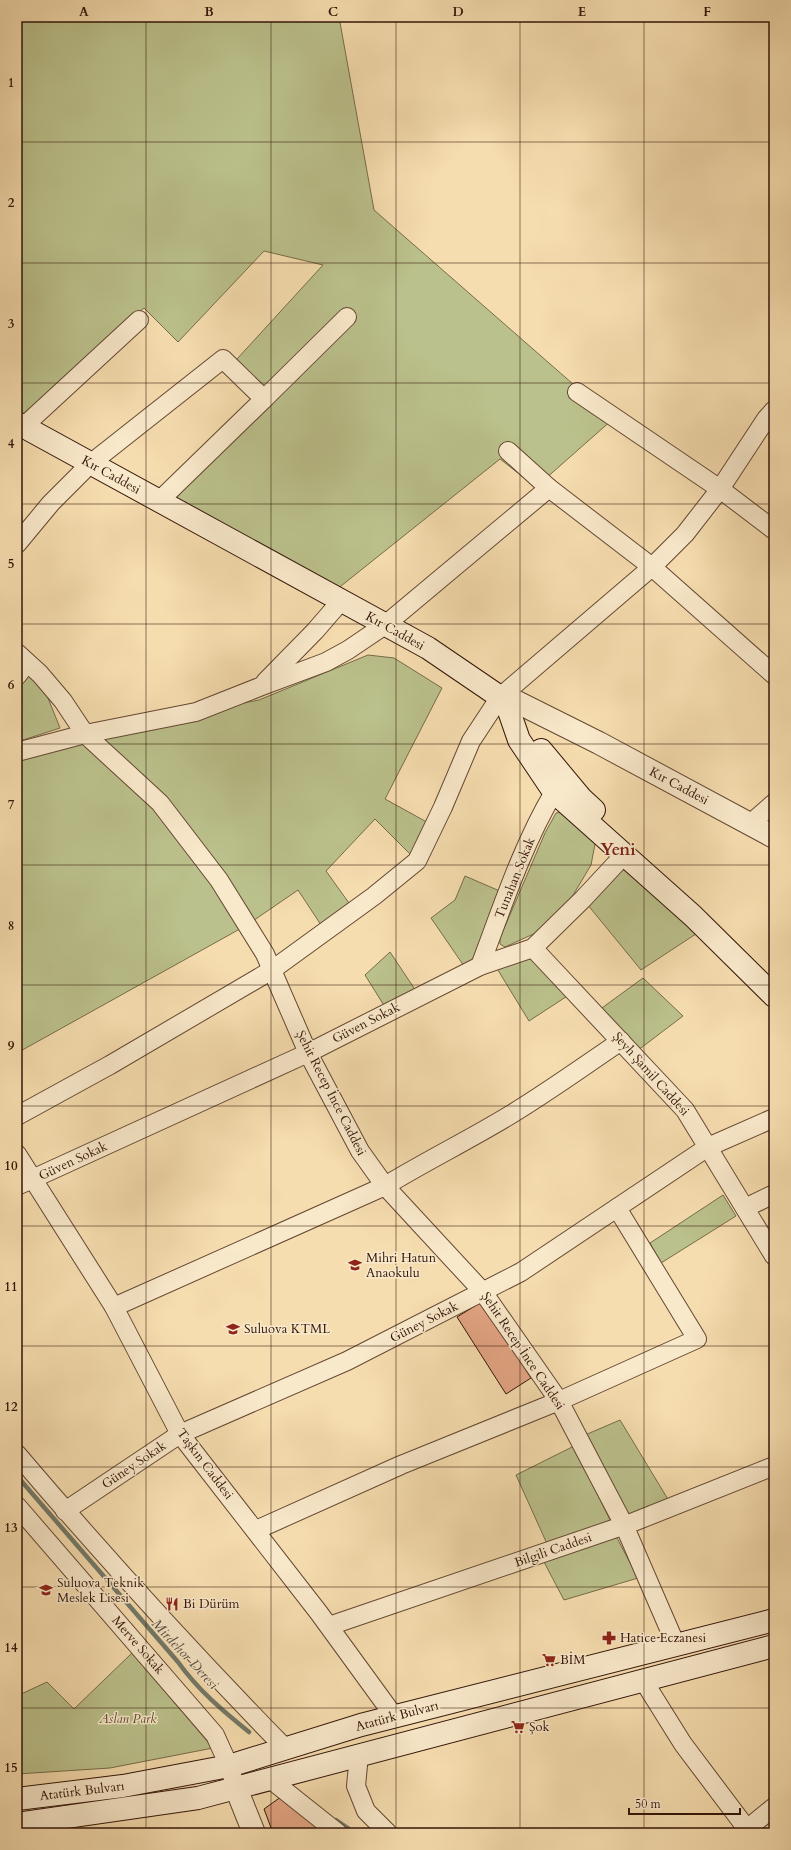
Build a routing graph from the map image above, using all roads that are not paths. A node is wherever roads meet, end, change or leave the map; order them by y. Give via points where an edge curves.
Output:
1 (347, 317) dead end
2 (139, 320) dead end
3 (577, 392) dead end
4 (264, 399) junction
5 (774, 410) edge
6 (20, 425) edge
7 (508, 451) dead end
8 (90, 464) junction
9 (549, 488) junction
10 (720, 489) junction
11 (158, 502) junction
12 (774, 530) edge
13 (17, 544) edge
14 (652, 567) junction
15 (341, 601) junction
16 (385, 625) junction
17 (20, 664) edge
18 (774, 675) edge
19 (262, 686) junction
20 (504, 704) junction
21 (85, 734) junction
22 (17, 752) edge
23 (554, 792) junction
24 (774, 803) edge
25 (750, 824) junction
26 (774, 836) edge
27 (624, 856) junction
28 (533, 948) junction
29 (480, 966) junction
30 (272, 970) junction
31 (774, 977) edge
32 (774, 996) edge
33 (621, 1041) junction
34 (308, 1052) junction
35 (17, 1116) edge
36 (774, 1118) edge
37 (708, 1147) junction
38 (17, 1154) edge
39 (25, 1183) edge
40 (385, 1186) junction
41 (774, 1194) edge
42 (617, 1208) junction
43 (745, 1208) junction
44 (774, 1256) edge
45 (483, 1292) junction
46 (114, 1307) junction
47 (559, 1401) junction
48 (180, 1434) junction
49 (17, 1454) edge
50 (774, 1466) edge
51 (17, 1506) edge
52 (65, 1511) junction
53 (624, 1525) junction
54 (256, 1530) junction
55 (774, 1620) edge
56 (329, 1626) junction
57 (676, 1645) junction
58 (774, 1646) edge
59 (643, 1680) junction
60 (394, 1716) junction
61 (285, 1748) junction
62 (359, 1756) junction
63 (226, 1758) junction
64 (270, 1779) junction
65 (236, 1788) junction
66 (17, 1799) edge
67 (774, 1807) edge
68 (17, 1824) edge
69 (745, 1831) edge
70 (254, 1833) edge
71 (338, 1833) edge
72 (388, 1833) edge

1 - 4 street
2 - 6 street
3 - 10 street
4 - 8 street via 224,359
4 - 11 street
5 - 10 street
6 - 8 main road, Kır Caddesi
7 - 9 street
8 - 11 main road, Kır Caddesi
8 - 13 street via 51,503
9 - 14 street
9 - 16 street
10 - 12 street
10 - 14 street via 685,534
11 - 15 main road, Kır Caddesi
14 - 18 street
14 - 20 street
15 - 16 main road, Kır Caddesi
15 - 19 street
16 - 19 street via 326,662
16 - 20 main road, Kır Caddesi via 428,648
17 - 21 street, Şehit Recep İnce Caddesi via 40,674 63,701
19 - 21 street via 196,712
20 - 23 main road via 519,740
20 - 25 main road, Kır Caddesi via 517,702
20 - 30 street via 471,741 417,861 374,896
20 - 31 main road via 581,798 716,918
21 - 22 street
21 - 30 street, Şehit Recep İnce Caddesi via 160,803 219,880 265,954
23 - 27 main road
23 - 29 street, Tunahan Sokak via 540,815
24 - 25 street
25 - 26 main road, Kır Caddesi
27 - 28 street, Güven Sokak
27 - 32 main road via 693,916
28 - 29 street, Güven Sokak
28 - 33 street, Şeyh Şamil Caddesi
29 - 34 street, Güven Sokak
30 - 34 street, Şehit Recep İnce Caddesi
30 - 35 street
33 - 37 street, Şeyh Şamil Caddesi via 685,1110
33 - 40 street via 511,1115
34 - 39 street, Güven Sokak
34 - 40 street, Şehit Recep İnce Caddesi via 360,1152
36 - 37 street, Güney Sokak
37 - 42 street, Güney Sokak
37 - 43 street, Şeyh Şamil Caddesi
38 - 39 street, Taşkın Caddesi
39 - 46 street, Taşkın Caddesi
40 - 45 street, Şehit Recep İnce Caddesi
40 - 46 street
41 - 43 street
42 - 45 street, Güney Sokak via 521,1272
42 - 47 street via 697,1338
43 - 44 street, Şeyh Şamil Caddesi
45 - 47 street, Şehit Recep İnce Caddesi
45 - 48 street, Güney Sokak via 347,1361
46 - 48 street, Taşkın Caddesi
47 - 53 street, Şehit Recep İnce Caddesi
47 - 54 street via 401,1465
48 - 52 street, Güney Sokak
48 - 54 street, Taşkın Caddesi
49 - 52 street
50 - 53 street, Bilgili Caddesi
51 - 63 street, Merve Sokak via 215,1735
52 - 61 street via 208,1670
53 - 56 street, Bilgili Caddesi
53 - 57 street, Şehit Recep İnce Caddesi
54 - 56 street, Taşkın Caddesi
55 - 57 main road, Atatürk Bulvarı
56 - 60 street, Taşkın Caddesi
57 - 60 main road, Atatürk Bulvarı
58 - 59 main road, Atatürk Bulvarı
59 - 62 main road, Atatürk Bulvarı
59 - 69 street via 683,1744
60 - 61 main road, Atatürk Bulvarı
61 - 63 main road, Atatürk Bulvarı
62 - 64 main road, Atatürk Bulvarı
62 - 72 street via 356,1786 366,1811
63 - 65 street, Merve Sokak
63 - 66 main road, Atatürk Bulvarı via 123,1786
64 - 65 main road, Atatürk Bulvarı
64 - 71 street
65 - 68 main road, Atatürk Bulvarı via 198,1798
65 - 70 main road
67 - 69 street

